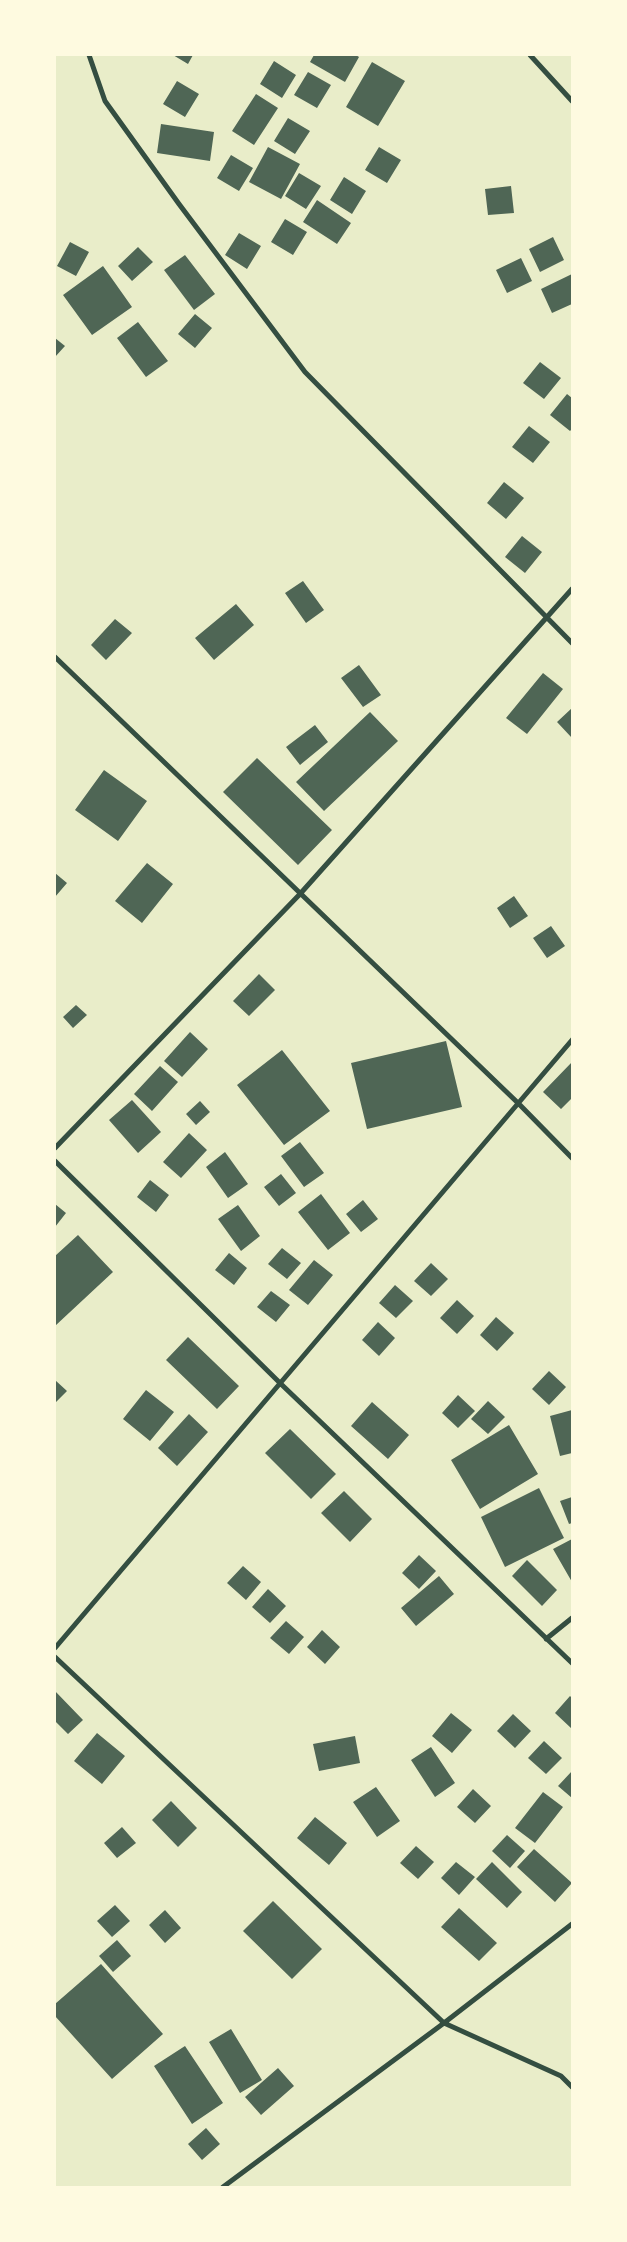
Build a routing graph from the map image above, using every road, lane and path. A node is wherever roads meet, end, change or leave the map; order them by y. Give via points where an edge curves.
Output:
1 (89, 55) edge
2 (530, 55) edge
3 (572, 102) edge
4 (572, 589) edge
5 (546, 616) junction
6 (572, 643) edge
7 (55, 658) edge
8 (300, 894) junction
9 (572, 1040) edge
10 (519, 1104) junction
11 (55, 1148) edge
12 (572, 1158) edge
13 (55, 1161) edge
14 (281, 1384) junction
15 (572, 1618) edge
16 (546, 1639) junction
17 (55, 1648) edge
18 (55, 1657) edge
19 (572, 1663) edge
20 (572, 1924) edge
21 (444, 2023) junction
22 (572, 2086) edge
23 (223, 2187) edge

1 - 5 street via 105,101 304,372
2 - 3 street
4 - 5 street
5 - 6 street
5 - 8 street
7 - 8 street
8 - 10 street
8 - 11 street
9 - 10 street
10 - 12 street
10 - 14 street
13 - 14 street
14 - 16 street
14 - 17 street
15 - 16 street
16 - 19 street
18 - 21 street
20 - 21 street
21 - 22 street via 561,2076
21 - 23 street

